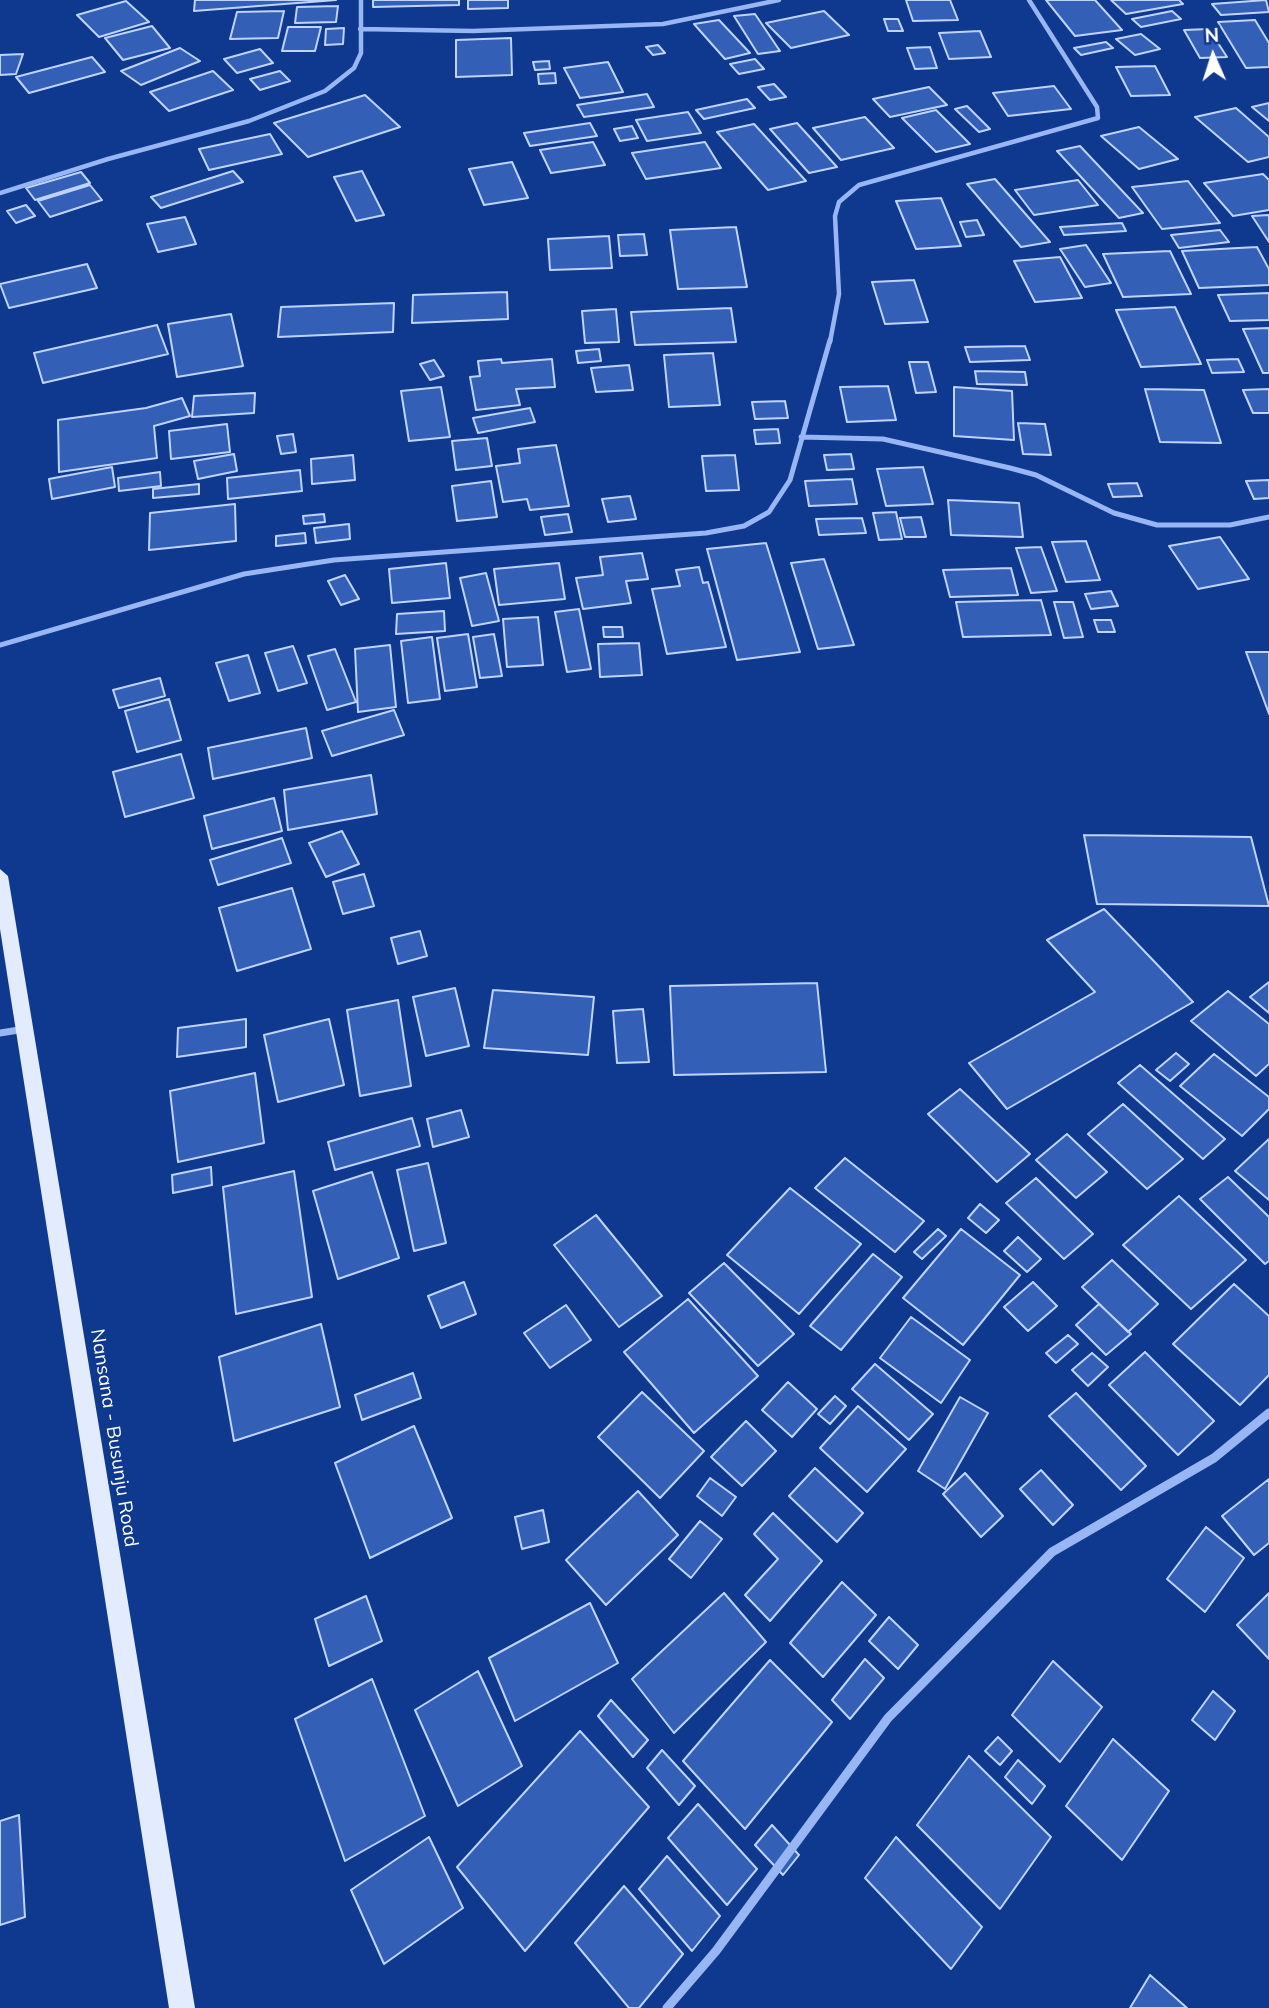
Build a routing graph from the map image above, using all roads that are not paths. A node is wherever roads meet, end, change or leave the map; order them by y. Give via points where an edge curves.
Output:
1 (361, 0) edge
2 (779, 0) edge
3 (1029, 0) edge
4 (360, 29) junction
5 (0, 192) edge
6 (801, 437) junction
7 (1269, 517) edge
8 (0, 645) edge
9 (0, 876) edge
10 (26, 1029) junction
11 (0, 1033) edge
12 (1269, 1413) edge
13 (182, 2008) edge
14 (667, 2008) edge

1 - 4 street
2 - 4 street via 663,24 486,31
3 - 6 street via 1097,107 1098,118 859,185 839,202 835,216 839,294 829,346
4 - 5 street via 362,53 354,68 325,91 293,106
6 - 7 street via 883,439 1010,468 1036,475 1114,513 1157,526 1230,525
6 - 8 street via 790,480 769,512 744,526 706,533 334,560 244,574
9 - 10 main road, Nansana - Busunju Road
10 - 11 street
10 - 13 main road, Nansana - Busunju Road
12 - 14 street via 1214,1458 1052,1552 888,1718 716,1951

